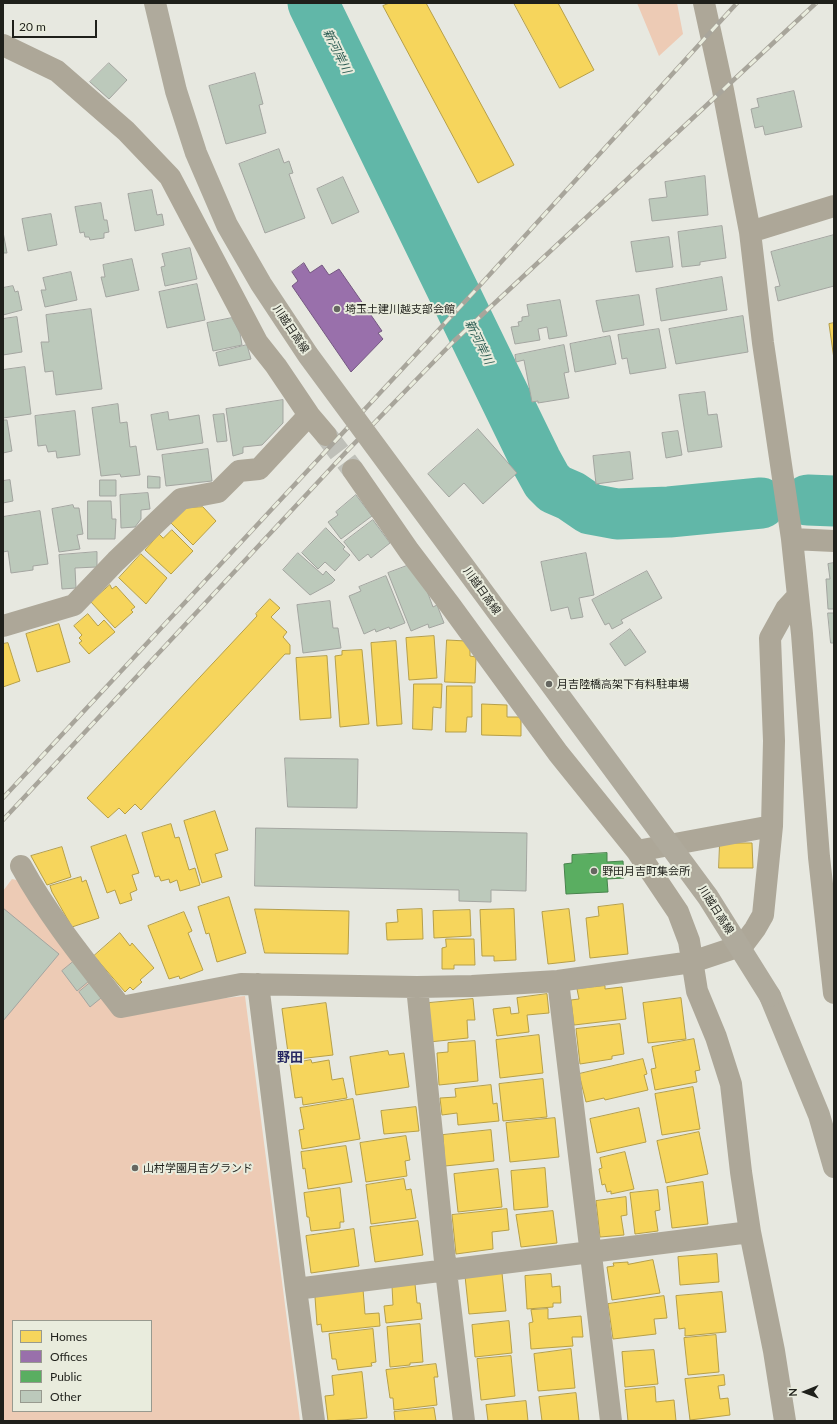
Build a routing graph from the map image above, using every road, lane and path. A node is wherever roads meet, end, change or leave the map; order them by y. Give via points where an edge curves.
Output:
1 (155, 3) edge
2 (704, 3) edge
3 (3, 45) edge
4 (834, 206) edge
5 (750, 232) junction
6 (309, 415) junction
7 (326, 435) tunnel mouth
8 (353, 470) tunnel mouth
9 (792, 539) junction
10 (834, 541) edge
11 (797, 597) junction
12 (3, 626) edge
13 (772, 826) junction
14 (637, 851) junction
15 (21, 866) dead end
16 (692, 962) junction
17 (558, 981) junction
18 (258, 984) junction
19 (417, 986) junction
20 (834, 993) edge
21 (833, 1151) edge
22 (750, 1232) junction
23 (592, 1253) junction
24 (446, 1271) junction
25 (296, 1289) junction
26 (314, 1421) edge
27 (464, 1421) edge
28 (611, 1421) edge
29 (785, 1421) edge

1 - 21 main road, 川越日高線, bridge via 176,91 196,153 227,225 261,284 308,355 708,897 770,996
2 - 5 street
3 - 6 street via 58,71 126,131 170,177 257,342
4 - 5 street
5 - 9 street via 763,343
6 - 7 street
6 - 12 street via 259,469 239,470 218,492 181,498 74,604
8 - 14 street via 409,551 558,753
9 - 10 street
9 - 11 street
11 - 13 street via 786,610 770,638 774,741
11 - 20 street via 819,857
13 - 14 street
13 - 16 street via 762,914 755,929 743,945
14 - 16 street via 678,912 689,941
15 - 18 street via 34,890 72,944 121,1008 241,984
16 - 17 street
16 - 22 street via 696,990 716,1037 731,1084
17 - 19 street
17 - 23 street
18 - 19 street
18 - 25 street
19 - 24 street
22 - 23 street
22 - 29 street
23 - 24 street
23 - 28 street
24 - 25 street
24 - 27 street
25 - 26 street

